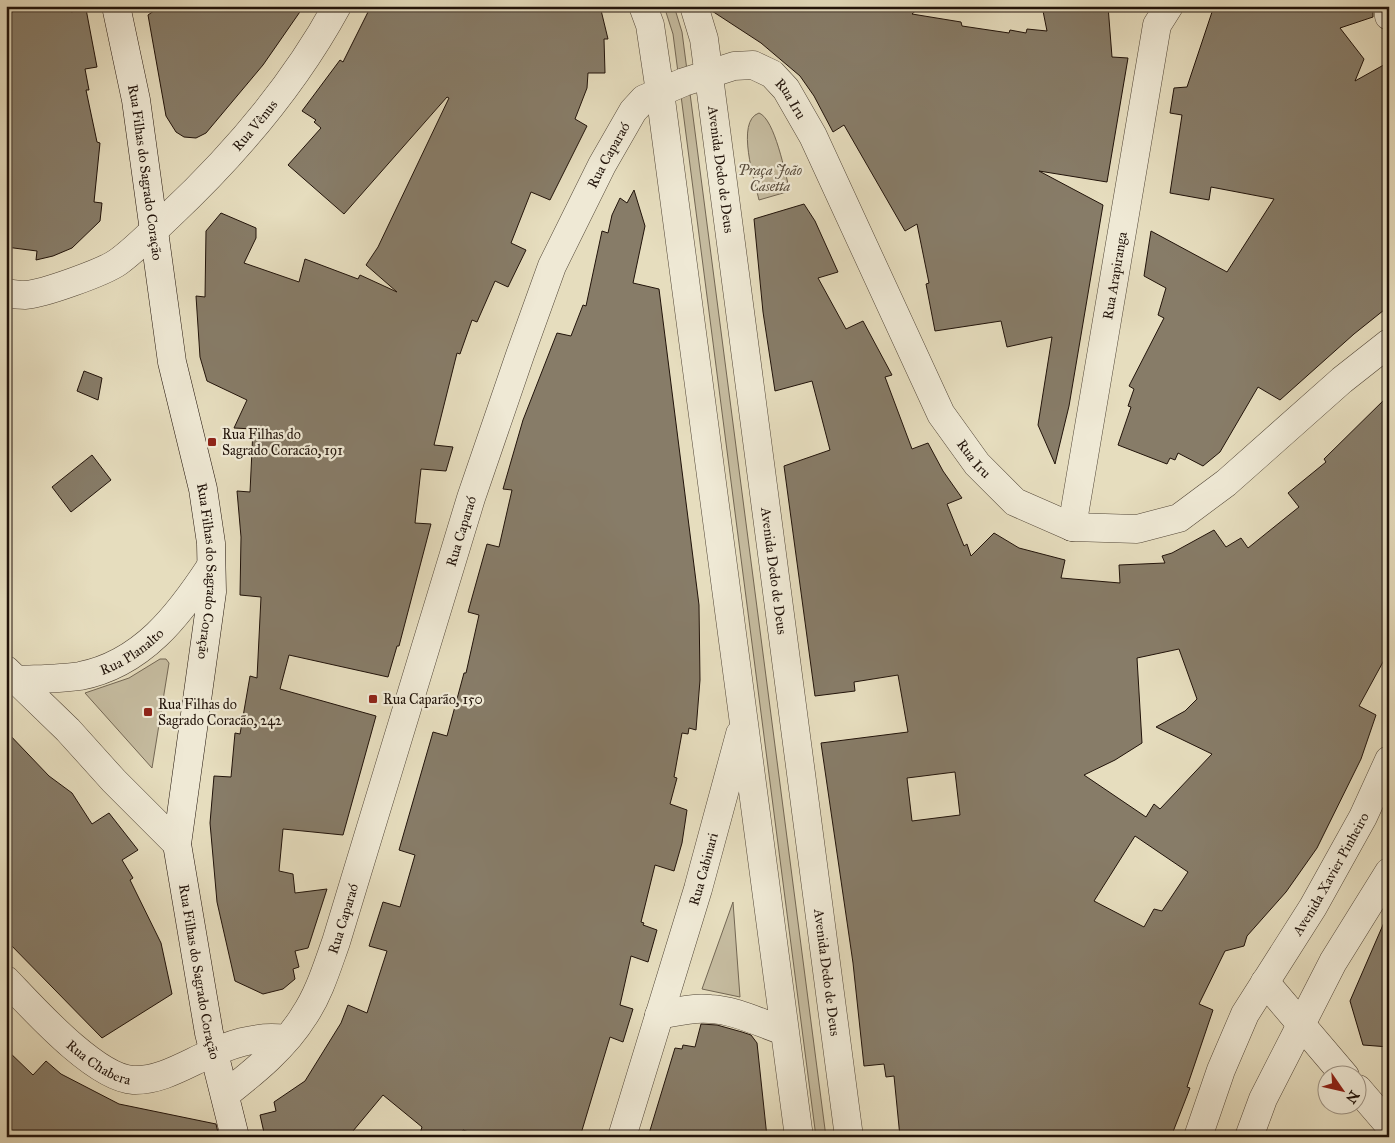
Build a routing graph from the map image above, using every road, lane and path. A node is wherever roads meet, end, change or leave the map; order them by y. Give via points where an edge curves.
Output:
1 (116, 6) edge
2 (337, 6) edge
3 (643, 6) edge
4 (694, 6) edge
5 (1388, 6) edge
6 (1160, 13) edge
7 (1389, 16) edge
8 (708, 73) junction
9 (660, 92) junction
10 (154, 229) junction
11 (6, 294) edge
12 (1389, 343) edge
13 (1072, 527) junction
14 (211, 566) junction
15 (12, 675) edge
16 (743, 723) junction
17 (1389, 760) edge
18 (177, 844) junction
19 (1389, 872) edge
20 (6, 980) edge
21 (1265, 982) junction
22 (659, 1015) junction
23 (1301, 1024) junction
24 (784, 1031) junction
25 (285, 1039) junction
26 (214, 1051) junction
27 (1337, 1066) edge
28 (226, 1094) junction
29 (1368, 1101) edge
30 (1389, 1125) edge
31 (235, 1137) edge
32 (622, 1137) edge
33 (799, 1137) edge
34 (849, 1137) edge
35 (1198, 1137) edge
36 (1249, 1137) edge

1 - 10 street, Rua Filhas do Sagrado Coração via 136,100
2 - 10 street, Rua Vênus via 280,92 232,154
3 - 9 street via 650,25
4 - 8 street, Avenida Dedo de Deus via 704,39
5 - 7 street
6 - 13 street, Rua Arapiranga
8 - 9 street, Rua Caparaó
8 - 13 street, Rua Iru via 734,66 753,66 772,74 786,89 812,136 941,414 978,464 1015,502
8 - 34 street, Avenida Dedo de Deus
9 - 16 street
9 - 25 street, Rua Caparaó via 644,99 622,129 552,266 470,498 336,942 313,999
10 - 11 street via 117,263 26,295
10 - 14 street, Rua Filhas do Sagrado Coração via 172,362 203,489
12 - 13 street, Rua Iru via 1342,380 1226,483 1179,518 1137,529
14 - 15 street, Rua Planalto via 187,603 161,632 134,654 81,676
14 - 18 street, Rua Filhas do Sagrado Coração via 212,592
15 - 18 street, Rua Planalto
16 - 22 street, Rua Cabinari via 698,889
16 - 24 street
17 - 21 street, Avenida Xavier Pinheiro via 1363,817
18 - 26 street, Rua Filhas do Sagrado Coração
19 - 23 street via 1333,962
20 - 26 street, Rua Chabera via 70,1044 117,1076 132,1080 164,1075
21 - 23 street
21 - 35 street, Avenida Xavier Pinheiro via 1245,1014
22 - 24 street via 709,1008 734,1013
22 - 32 street, Rua Cabinari
23 - 27 street
23 - 36 street via 1263,1099
24 - 33 street
25 - 26 street via 254,1038
25 - 28 street, Rua Caparaó via 257,1070
26 - 28 street, Rua Filhas do Sagrado Coração
28 - 31 street, Rua Filhas do Sagrado Coração
29 - 30 street

